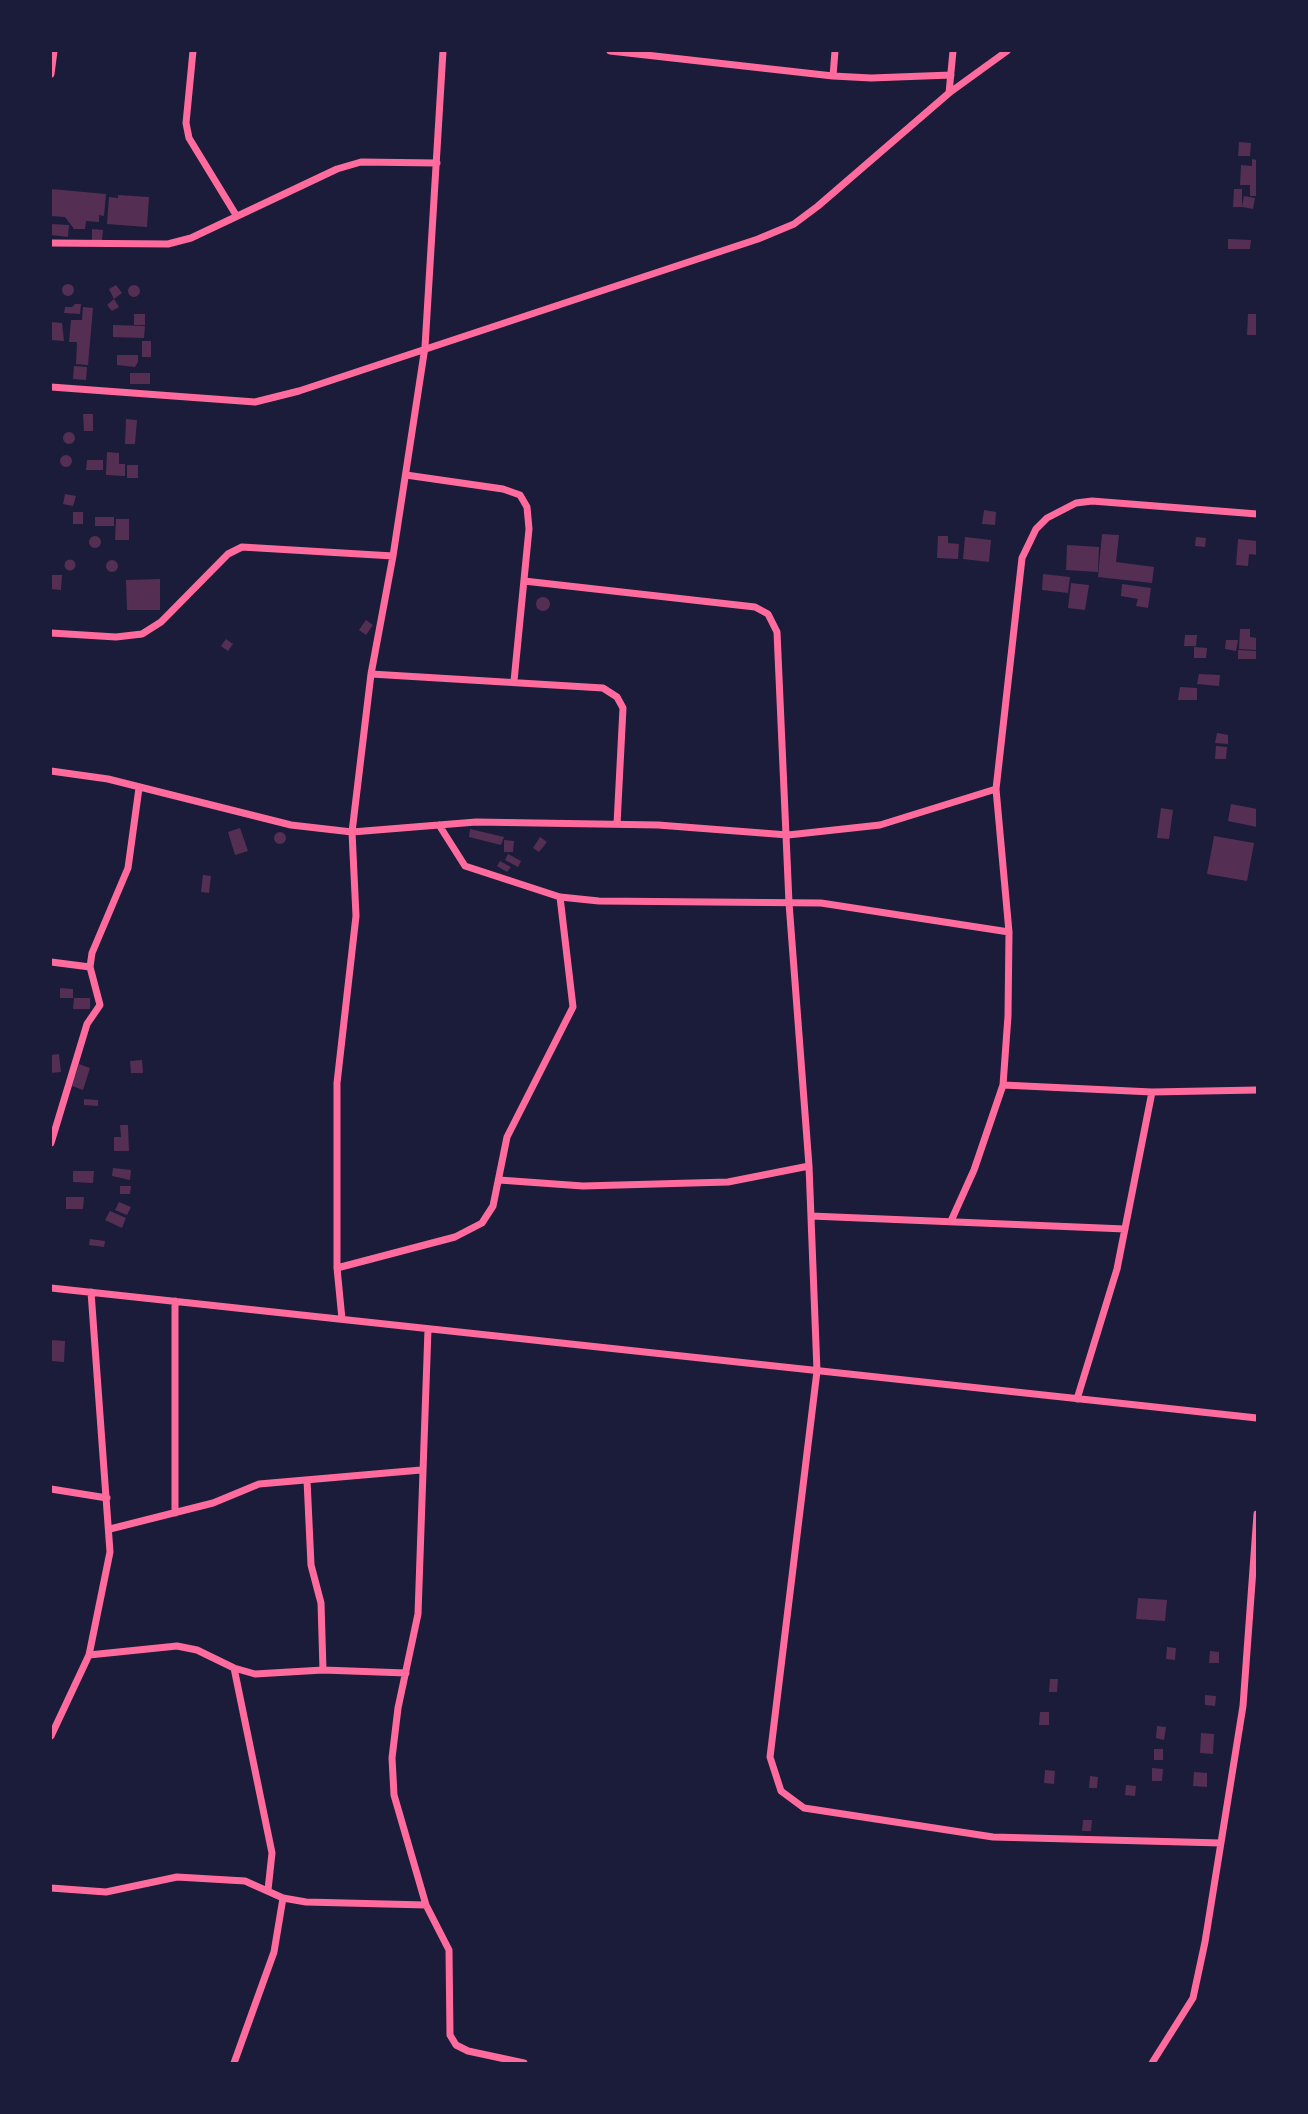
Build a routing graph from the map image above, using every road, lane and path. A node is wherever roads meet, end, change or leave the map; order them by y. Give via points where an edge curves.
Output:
1 (54, 51) edge
2 (192, 51) edge
3 (443, 51) edge
4 (610, 51) edge
5 (694, 51) edge
6 (835, 51) edge
7 (953, 51) edge
8 (1007, 51) edge
9 (693, 60) junction
10 (51, 74) edge
11 (951, 75) junction
12 (833, 76) junction
13 (949, 93) junction
14 (437, 163) junction
15 (236, 215) junction
16 (51, 243) edge
17 (425, 347) junction
18 (51, 387) edge
19 (406, 475) junction
20 (1257, 514) edge
21 (393, 556) junction
22 (524, 581) junction
23 (51, 632) edge
24 (371, 674) junction
25 (514, 681) junction
26 (51, 771) edge
27 (139, 788) junction
28 (996, 789) junction
29 (617, 824) junction
30 (439, 825) junction
31 (352, 832) junction
32 (788, 835) junction
33 (560, 897) junction
34 (789, 903) junction
35 (1009, 932) junction
36 (51, 962) edge
37 (90, 967) junction
38 (1003, 1085) junction
39 (1257, 1090) edge
40 (1152, 1092) junction
41 (51, 1143) edge
42 (809, 1166) junction
43 (499, 1180) junction
44 (811, 1216) junction
45 (951, 1221) junction
46 (1125, 1229) junction
47 (337, 1268) junction
48 (51, 1288) edge
49 (91, 1292) junction
50 (175, 1301) junction
51 (342, 1320) junction
52 (428, 1329) junction
53 (817, 1371) junction
54 (1077, 1399) junction
55 (1257, 1418) edge
56 (421, 1470) junction
57 (307, 1480) junction
58 (51, 1489) edge
59 (107, 1499) junction
60 (175, 1513) junction
61 (1257, 1514) edge
62 (110, 1529) junction
63 (89, 1655) junction
64 (234, 1668) junction
65 (323, 1670) junction
66 (407, 1673) junction
67 (52, 1730) edge
68 (1221, 1843) junction
69 (51, 1888) edge
70 (268, 1890) junction
71 (282, 1898) junction
72 (426, 1905) junction
73 (234, 2063) edge
74 (524, 2063) edge
75 (1152, 2063) edge

1 - 10 street
2 - 15 street via 186,123 189,138
3 - 14 street
4 - 9 street
5 - 9 street
6 - 12 street
7 - 11 street
8 - 13 street
9 - 12 street
11 - 12 street
11 - 13 street
13 - 17 street via 794,224
14 - 15 street via 361,162
14 - 17 street
15 - 16 street via 191,238 168,244
17 - 18 street via 255,402
17 - 19 street
19 - 21 street
19 - 22 street via 520,495 527,507 529,530
20 - 28 street via 1092,500 1061,509 1036,530 1021,566
21 - 23 street via 242,547 228,554 161,622 142,634 117,637
21 - 24 street
22 - 25 street
22 - 32 street via 755,607 768,614 777,632
24 - 25 street
24 - 31 street
25 - 29 street via 603,688 617,697 623,708
26 - 27 street
27 - 31 street via 291,825
27 - 37 street via 128,868
28 - 32 street via 880,825
28 - 35 street
29 - 30 street
29 - 32 street
30 - 31 street
30 - 33 street via 465,866
31 - 47 street via 356,916 337,1083
32 - 34 street
33 - 34 street
33 - 43 street via 573,1007 507,1136
34 - 35 street via 821,903
34 - 42 street
35 - 38 street
36 - 37 street
37 - 41 street via 100,1005 87,1024
38 - 40 street
38 - 45 street
39 - 40 street
40 - 46 street
42 - 43 street via 728,1182 583,1186
42 - 44 street
43 - 47 street via 493,1206 482,1223 455,1237
44 - 45 street
44 - 53 street
45 - 46 street
46 - 54 street
47 - 51 street
48 - 49 street
49 - 50 street
49 - 59 street
50 - 51 street
50 - 60 street
51 - 52 street
52 - 53 street
52 - 56 street
53 - 54 street
53 - 68 street via 770,1757 781,1791 804,1808 993,1837
54 - 55 street
56 - 57 street
56 - 66 street via 418,1614
57 - 60 street via 259,1484
57 - 65 street via 311,1565 321,1603
58 - 59 street
59 - 62 street
60 - 62 street
61 - 68 street via 1243,1706
62 - 63 street via 110,1552
63 - 64 street via 177,1646
63 - 67 street
64 - 65 street via 255,1674
64 - 70 street via 272,1853
65 - 66 street
66 - 72 street via 392,1758 394,1795
68 - 75 street via 1194,1998
69 - 70 street via 106,1892 177,1877 245,1881
70 - 71 street
71 - 72 street
71 - 73 street via 274,1952
72 - 74 street via 449,1950 450,2035 456,2045

